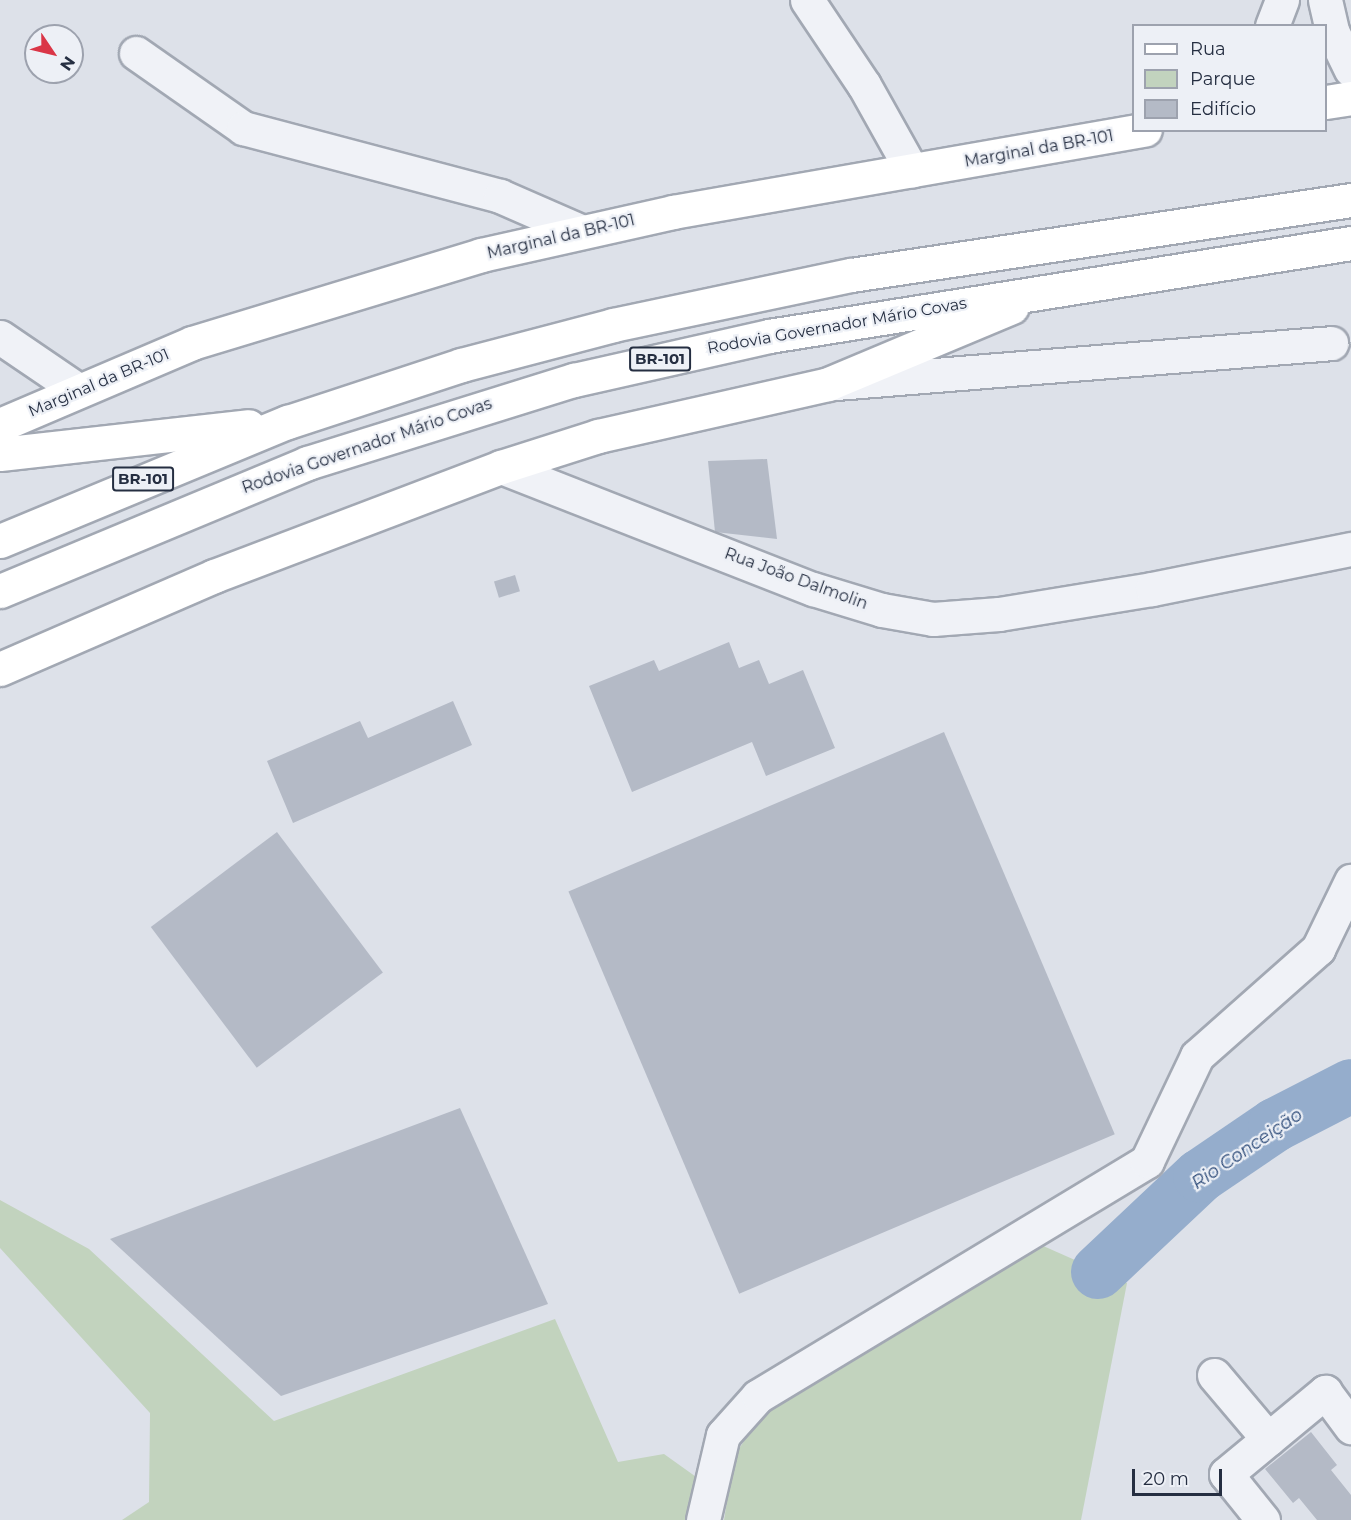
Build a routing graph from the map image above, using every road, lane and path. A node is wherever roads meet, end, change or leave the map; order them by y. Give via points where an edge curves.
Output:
1 (807, 0) edge
2 (1282, 0) edge
3 (1325, 0) edge
4 (1273, 24) edge
5 (136, 52) dead end
6 (1351, 70) edge
7 (1351, 98) edge
8 (1327, 102) edge
9 (1133, 132) edge
10 (912, 171) junction
11 (1351, 200) edge
12 (580, 231) junction
13 (1351, 243) edge
14 (1056, 287) junction
15 (0, 336) edge
16 (1331, 343) dead end
17 (828, 384) junction
18 (78, 390) junction
19 (288, 422) junction
20 (0, 425) edge
21 (0, 454) edge
22 (501, 467) junction
23 (0, 541) edge
24 (1351, 549) edge
25 (0, 591) edge
26 (0, 669) edge
27 (1351, 881) edge
28 (1214, 1375) dead end
29 (1351, 1427) edge
30 (1268, 1439) junction
31 (703, 1520) edge
32 (1263, 1520) edge

1 - 10 street via 864,85
2 - 4 street
3 - 6 street via 1332,31
5 - 12 street via 243,128 500,196
7 - 8 main road
9 - 10 main road, Marginal da BR-101
10 - 12 main road, Marginal da BR-101
11 - 19 main road, BR-101 via 873,272 719,300 461,365
12 - 18 main road, Marginal da BR-101 via 275,315
13 - 14 main road, Rodovia Governador Mário Covas / BR-101
14 - 17 main road
14 - 25 main road, Rodovia Governador Mário Covas / BR-101 via 768,336 492,404 307,463
15 - 18 street
16 - 17 street
17 - 22 main road via 598,436
18 - 20 main road, Marginal da BR-101
19 - 21 main road
19 - 23 main road, BR-101
22 - 24 street, Rua João Dalmolin via 813,589 882,610 933,619 999,614 1152,589
22 - 26 main road via 213,576
27 - 31 street via 1318,949 1197,1056 1147,1161 758,1396 723,1435
28 - 30 street
29 - 30 street via 1324,1392
30 - 32 street via 1226,1474

